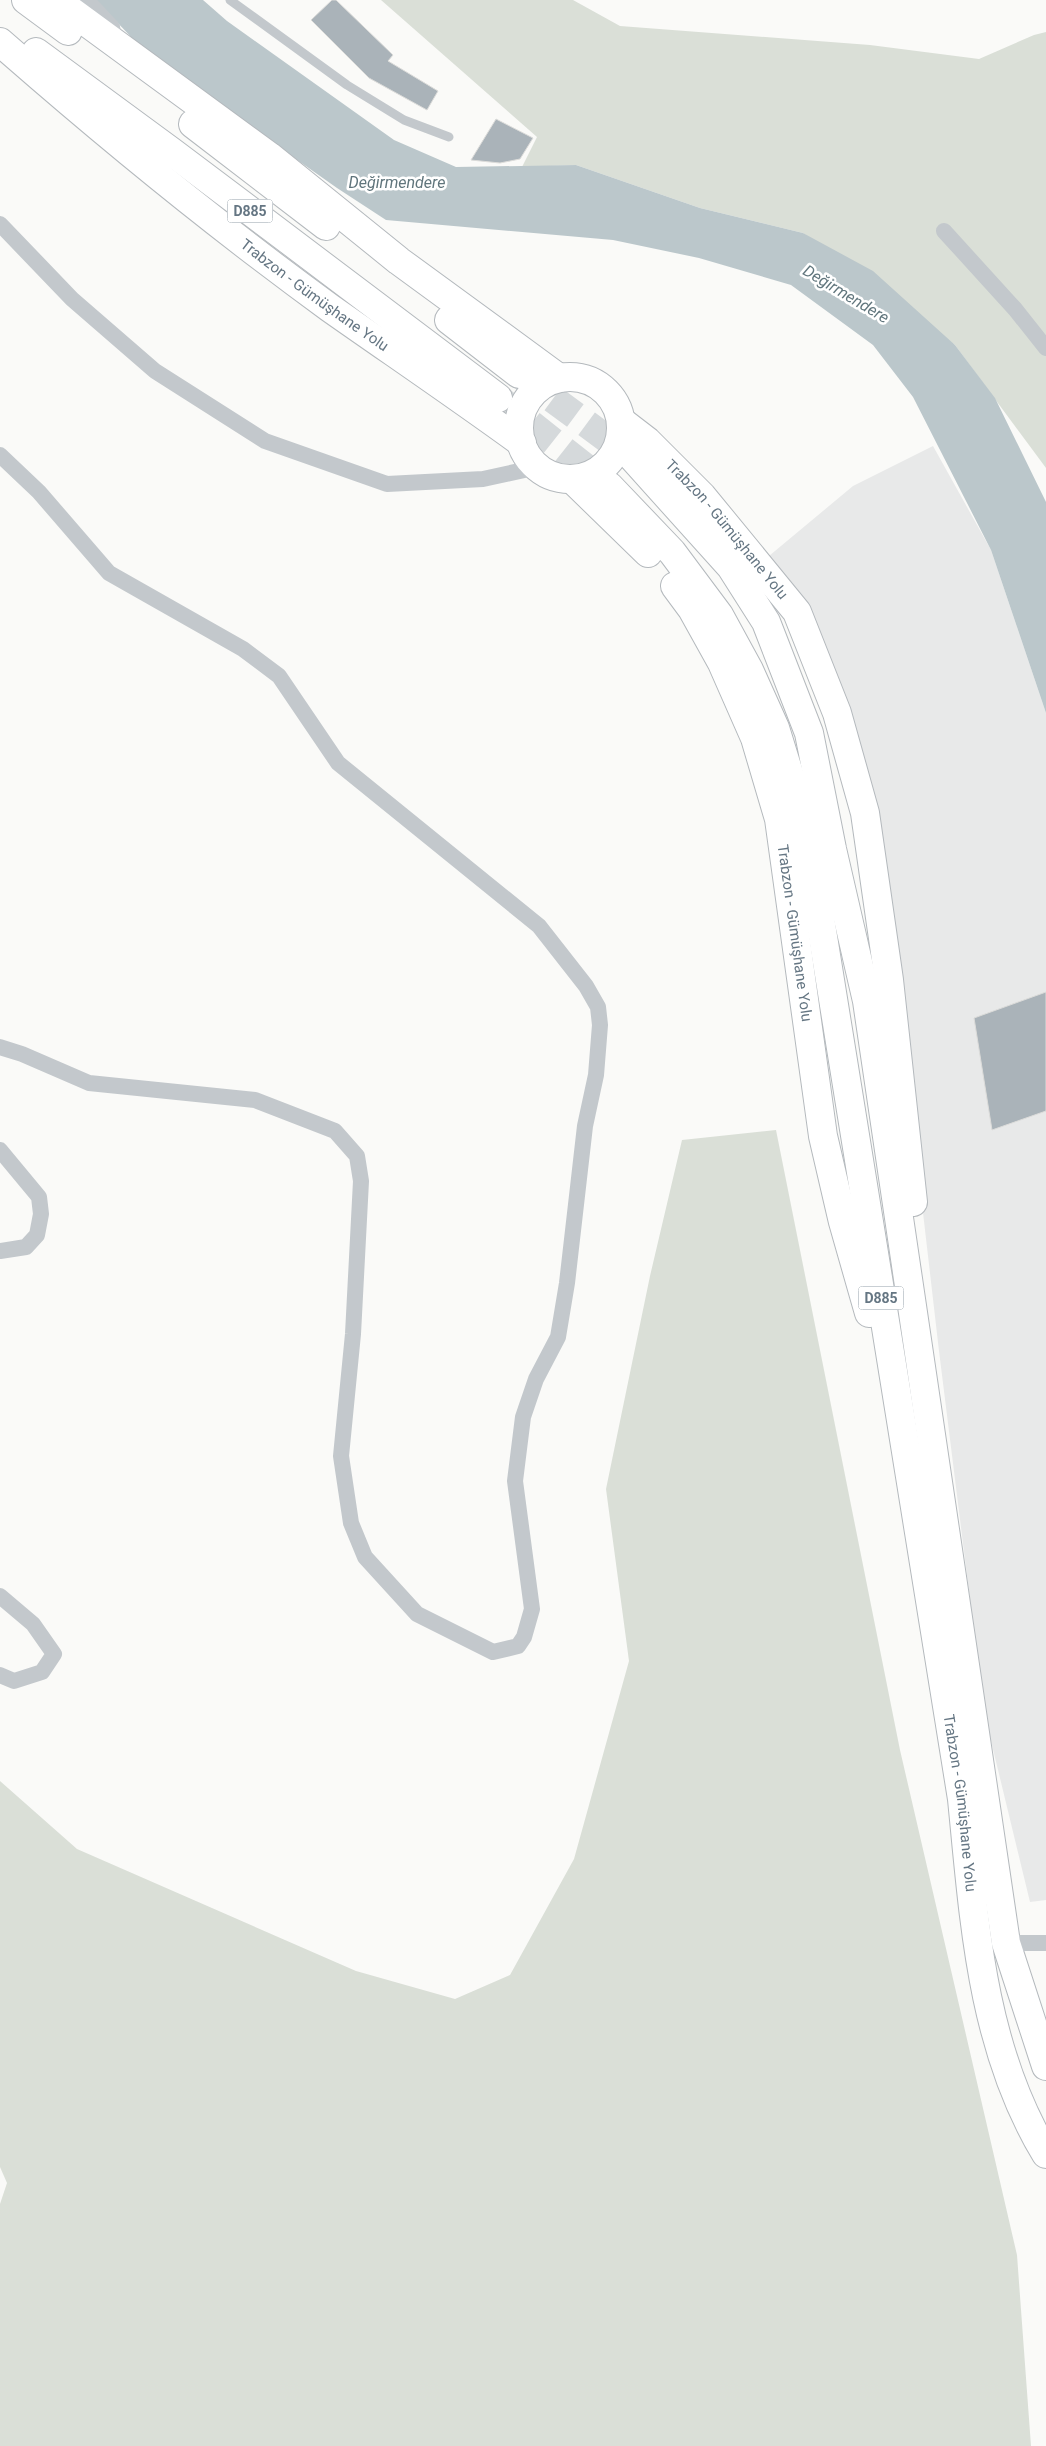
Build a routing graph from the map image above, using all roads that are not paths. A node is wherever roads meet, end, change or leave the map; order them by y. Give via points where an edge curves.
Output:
1 (26, 0) edge
2 (56, 0) edge
3 (83, 0) edge
4 (230, 0) edge
5 (0, 26) edge
6 (0, 42) edge
7 (139, 60) junction
8 (449, 137) dead end
9 (0, 224) edge
10 (944, 231) dead end
11 (1046, 348) edge
12 (519, 374) tunnel mouth
13 (559, 378) junction
14 (498, 398) tunnel mouth
15 (621, 421) junction
16 (522, 443) junction
17 (0, 455) edge
18 (633, 458) tunnel mouth
19 (538, 467) junction
20 (572, 479) junction
21 (609, 486) tunnel mouth
22 (0, 1048) edge
23 (0, 1150) edge
24 (0, 1251) edge
25 (920, 1361) junction
26 (905, 1442) junction
27 (0, 1596) edge
28 (0, 1675) edge
29 (1016, 1943) junction
30 (1046, 1943) edge
31 (1046, 2066) edge
32 (1046, 2154) edge

1 - 12 highway, D885 via 206,133
2 - 7 highway
3 - 7 street
4 - 8 lane via 347,86 404,120
5 - 14 highway, Trabzon - Gümüşhane Yolu / D885
6 - 16 highway, Trabzon - Gümüşhane Yolu via 84,116 329,307
7 - 13 highway via 268,156 399,261
9 - 19 street via 72,299 155,371 265,440 387,484 482,479
10 - 11 street
13 - 15 highway, Trabzon - Gümüşhane Yolu via 573,377 600,386 610,396
13 - 16 highway, Trabzon - Gümüşhane Yolu via 540,387 526,402 521,416
15 - 20 highway via 616,449 609,460 598,470
15 - 25 highway, Trabzon - Gümüşhane Yolu via 647,441 702,496 797,612 837,713 865,813 889,980 912,1182
16 - 19 highway, Trabzon - Gümüşhane Yolu
17 - 22 street via 39,492 109,573 243,649 279,676 338,763 539,926 598,1006 600,1025 596,1075 585,1126 566,1292 558,1337 536,1379 523,1417 516,1472 532,1610 518,1646 494,1652 417,1614 366,1557 351,1523 341,1456 353,1334 361,1181 357,1156 335,1131 255,1100 89,1084 22,1054
18 - 25 highway, Trabzon - Gümüşhane Yolu / D885 via 731,567 766,622 809,733 867,1001
19 - 20 highway, Trabzon - Gümüşhane Yolu via 554,476
20 - 26 highway, Trabzon - Gümüşhane Yolu via 654,560 692,609 722,663 755,738 779,819 823,1136 843,1222
21 - 26 highway, Trabzon - Gümüşhane Yolu / D885 via 672,552 719,615 749,670 781,746 805,824
23 - 24 street via 39,1197 41,1214 36,1235 26,1247
25 - 29 highway, Trabzon - Gümüşhane Yolu / D885 via 988,1809
26 - 32 highway, Trabzon - Gümüşhane Yolu / D885 via 962,1799 977,1948 999,2050 1033,2133
27 - 28 street via 33,1624 54,1654 42,1672 14,1681
29 - 30 street
29 - 31 highway, Trabzon - Gümüşhane Yolu / D885

